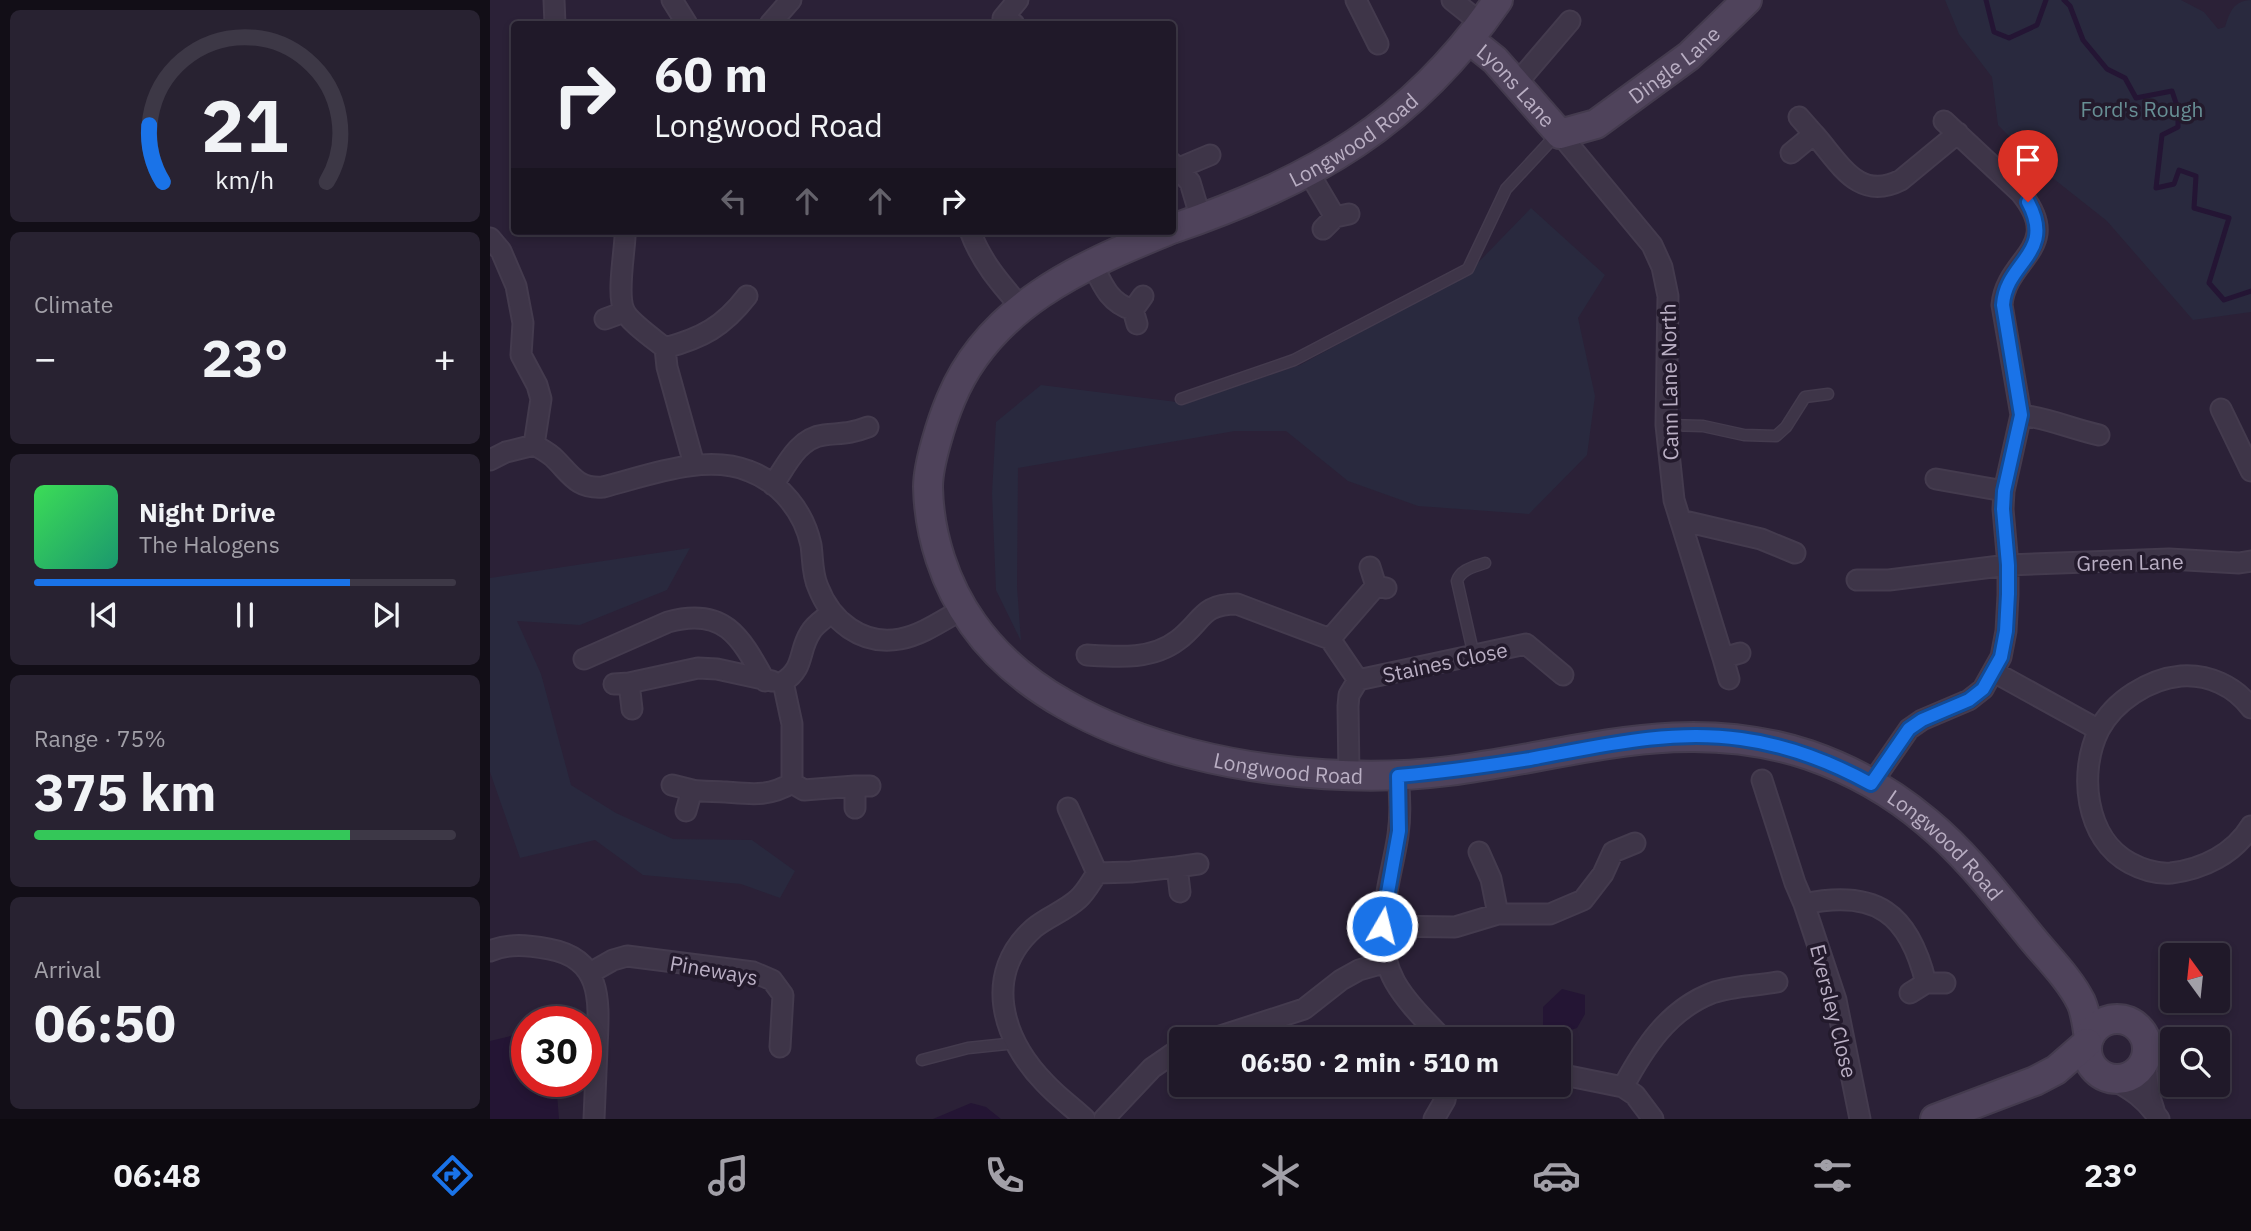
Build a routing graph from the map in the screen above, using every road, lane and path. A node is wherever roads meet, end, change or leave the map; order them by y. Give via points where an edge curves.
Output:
1 (554, 0) edge
2 (672, 0) edge
3 (791, 0) edge
4 (1018, 0) edge
5 (1356, 0) edge
6 (1452, 0) edge
7 (1498, 0) edge
8 (1746, 0) edge
9 (555, 21) edge
10 (685, 21) edge
11 (773, 21) edge
12 (1006, 21) edge
13 (1570, 22) dead end
14 (1476, 32) junction
15 (1378, 44) dead end
16 (1517, 83) junction
17 (1799, 117) dead end
18 (1596, 124) junction
19 (1559, 133) junction
20 (1814, 134) junction
21 (1791, 153) dead end
22 (1210, 155) dead end
23 (1585, 162) junction
24 (1176, 166) edge
25 (1176, 167) edge
26 (1310, 173) junction
27 (1201, 219) junction
28 (1336, 220) dead end
29 (1176, 228) edge
30 (971, 235) edge
31 (1158, 235) edge
32 (625, 237) dead end
33 (490, 238) edge
34 (1091, 263) junction
35 (748, 292) dead end
36 (1020, 306) junction
37 (1138, 310) dead end
38 (624, 312) junction
39 (605, 319) dead end
40 (664, 348) junction
41 (1828, 394) dead end
42 (1181, 399) dead end
43 (2221, 409) dead end
44 (2021, 415) junction
45 (1667, 425) junction
46 (868, 427) dead end
47 (2099, 435) dead end
48 (534, 444) junction
49 (490, 460) edge
50 (694, 464) junction
51 (2251, 471) edge
52 (1930, 479) dead end
53 (772, 485) junction
54 (2004, 491) junction
55 (1680, 520) junction
56 (1795, 553) dead end
57 (2251, 561) edge
58 (1485, 564) dead end
59 (2008, 565) junction
60 (1370, 567) dead end
61 (1857, 580) dead end
62 (963, 609) junction
63 (831, 613) junction
64 (1330, 639) junction
65 (1087, 655) dead end
66 (1474, 656) junction
67 (584, 659) dead end
68 (1994, 672) junction
69 (1563, 675) dead end
70 (1729, 679) dead end
71 (1358, 680) junction
72 (774, 681) junction
73 (2251, 708) edge
74 (632, 709) dead end
75 (2099, 730) junction
76 (1349, 776) junction
77 (1398, 776) junction
78 (1762, 780) dead end
79 (792, 783) junction
80 (1871, 784) junction
81 (1066, 805) dead end
82 (855, 807) dead end
83 (687, 811) dead end
84 (2251, 826) edge
85 (1635, 843) dead end
86 (1479, 852) dead end
87 (1198, 864) dead end
88 (1177, 867) junction
89 (1097, 873) junction
90 (1180, 892) dead end
91 (1804, 904) junction
92 (1498, 914) junction
93 (1382, 926) junction
94 (490, 951) edge
95 (1387, 962) junction
96 (590, 973) junction
97 (1777, 982) dead end
98 (2069, 982) junction
99 (1927, 986) dead end
100 (2126, 1020) junction
101 (1248, 1027) edge
102 (1433, 1027) edge
103 (2088, 1040) junction
104 (1016, 1043) junction
105 (780, 1048) dead end
106 (1169, 1056) edge
107 (922, 1060) dead end
108 (2145, 1060) junction
109 (1571, 1076) edge
110 (2108, 1077) junction
111 (2035, 1081) junction
112 (1623, 1087) junction
113 (1446, 1097) edge
114 (2156, 1115) edge
115 (594, 1119) edge
116 (1085, 1119) edge
117 (1104, 1119) edge
118 (1434, 1119) edge
119 (1653, 1119) edge
120 (1860, 1119) edge
121 (1935, 1119) edge

1 - 9 street
2 - 10 street
3 - 11 street
4 - 12 street
5 - 15 street
6 - 14 street, Lyons Lane
7 - 14 street, Longwood Road
8 - 18 street, Dingle Lane via 1689,56
13 - 16 street
14 - 16 street, Lyons Lane
14 - 26 street, Longwood Road via 1401,110
16 - 19 street, Lyons Lane
17 - 20 street
18 - 19 street, Dingle Lane
18 - 23 street
19 - 23 street, Cann Lane North
19 - 42 lane via 1506,189 1468,269 1294,360
20 - 21 street
20 - 44 street via 1859,184 1878,188 1901,180 1951,127 2028,202 2035,219 2034,246 2010,278 2003,305
22 - 24 street
23 - 45 street, Cann Lane North via 1652,245 1662,267 1668,296
25 - 27 street via 1189,182
26 - 27 street, Longwood Road
26 - 28 street
27 - 29 street, Longwood Road
30 - 36 street via 991,273
31 - 34 street, Longwood Road
32 - 38 street via 619,292
33 - 48 street via 516,286 523,323 521,355 541,399
34 - 36 street, Longwood Road
34 - 37 street via 1107,294 1119,306
35 - 40 street via 712,331
36 - 62 street, Longwood Road via 977,351 960,377 941,427 928,484 936,545
38 - 39 street
38 - 40 street
40 - 50 street
41 - 45 lane via 1805,397 1776,436
43 - 51 street
44 - 47 street
44 - 54 street
45 - 55 street, Cann Lane North
46 - 53 street via 850,435 809,439
48 - 49 street
48 - 50 street via 580,484 591,488
50 - 53 street via 748,470
52 - 54 street
53 - 63 street via 786,495 805,527 817,585
54 - 59 street
55 - 56 street via 1761,539
55 - 70 street, Cann Lane North via 1731,656
57 - 59 street, Green Lane
58 - 66 lane via 1465,571 1457,581
59 - 61 street, Green Lane
59 - 68 street via 2006,631
60 - 64 street via 1382,587
62 - 63 street via 900,639 859,633
62 - 76 street, Longwood Road via 1009,665 1084,715 1187,752 1296,773
63 - 72 street via 811,630 792,676
64 - 65 street via 1237,604 1221,604 1209,609 1178,640 1154,652 1129,657
64 - 71 street, Staines Close
66 - 69 street, Staines Close via 1526,644
66 - 71 street, Staines Close
67 - 72 street via 668,622 706,620 734,631
68 - 75 street
68 - 80 street via 1969,700 1909,729
71 - 76 street, Staines Close via 1349,695
72 - 74 street via 698,668 622,684
72 - 79 street via 792,724
73 - 75 street via 2239,695 2210,679 2175,677 2138,691
75 - 84 street via 2089,772 2091,809 2104,842 2123,860 2158,873 2183,871 2227,852
76 - 77 street, Longwood Road
77 - 80 street, Longwood Road via 1684,736 1773,745 1843,768
77 - 93 street via 1399,831
78 - 91 street, Eversley Close
79 - 82 street via 804,790 862,786
79 - 83 street via 764,795 682,787
80 - 98 street, Longwood Road via 1931,824
81 - 89 street
85 - 92 street via 1613,852 1583,900 1550,914
86 - 92 street via 1491,878
87 - 88 street
88 - 89 street
88 - 90 street
89 - 104 street via 1078,899 1035,928 1013,953 1006,968 1003,1001
91 - 99 street via 1849,899 1883,908 1907,932
91 - 120 street, Eversley Close via 1836,1000
92 - 93 street via 1455,926
93 - 95 street
94 - 96 street via 525,944 562,951
95 - 101 street via 1341,980 1304,1009
95 - 102 street via 1395,982
96 - 105 street, Pineways via 627,956 753,972 772,980 783,995
96 - 115 street via 598,1010
97 - 112 street via 1734,987 1688,1005 1649,1042
98 - 100 street, Longwood Road
98 - 103 street, Longwood Road via 2082,1005
100 - 103 street via 2100,1024
100 - 108 street via 2142,1032
103 - 110 street via 2093,1067
103 - 111 street via 2063,1065
104 - 107 lane via 968,1048
104 - 116 street via 1045,1083
106 - 117 street
108 - 110 street via 2134,1073
108 - 114 street
109 - 112 street
110 - 111 street
110 - 114 street via 2127,1086
111 - 121 street
112 - 119 street
113 - 118 street

